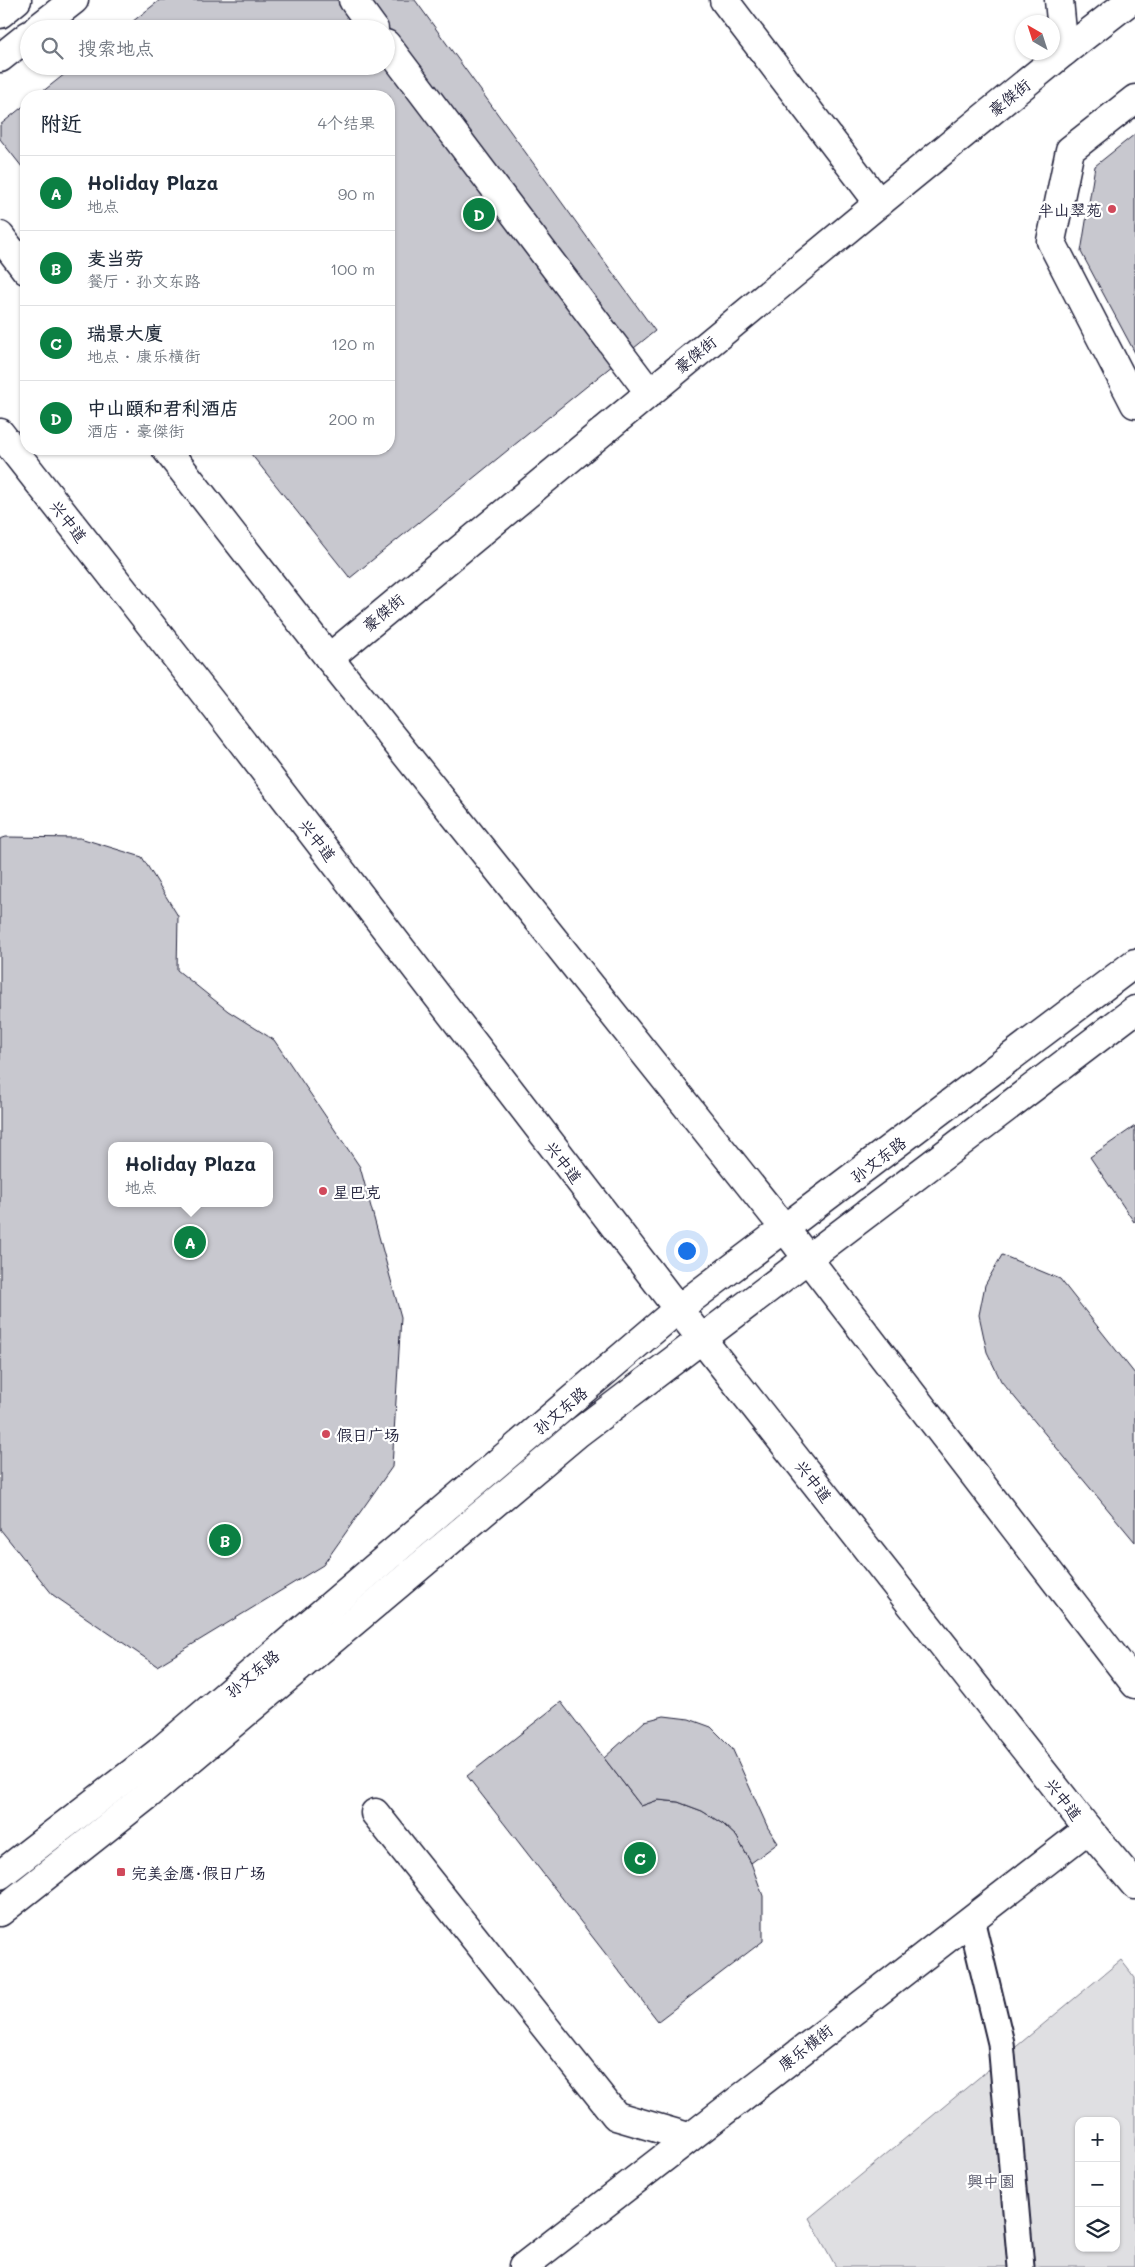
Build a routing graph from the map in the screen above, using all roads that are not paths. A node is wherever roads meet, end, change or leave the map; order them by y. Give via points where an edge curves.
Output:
1 (17, 0) edge
2 (74, 0) edge
3 (353, 0) edge
4 (724, 0) edge
5 (1059, 0) edge
6 (1132, 0) edge
7 (0, 14) edge
8 (48, 20) edge
9 (367, 20) edge
10 (20, 43) edge
11 (1064, 52) junction
12 (395, 56) edge
13 (0, 58) edge
14 (1135, 99) edge
15 (879, 203) junction
16 (0, 236) edge
17 (20, 262) edge
18 (649, 392) junction
19 (1135, 404) edge
20 (0, 433) edge
21 (171, 455) edge
22 (329, 658) junction
23 (1135, 963) edge
24 (1135, 1010) edge
25 (785, 1229) junction
26 (808, 1258) junction
27 (678, 1309) junction
28 (701, 1338) junction
29 (1135, 1684) edge
30 (375, 1813) dead end
31 (1088, 1828) junction
32 (0, 1876) edge
33 (1135, 1885) edge
34 (0, 1912) edge
35 (971, 1919) junction
36 (688, 2137) junction
37 (523, 2267) edge
38 (1021, 2267) edge

1 - 7 main road
2 - 8 main road
3 - 9 main road
4 - 15 main road
5 - 11 main road
6 - 11 main road, 豪傑街
10 - 13 main road
11 - 15 main road, 豪傑街
12 - 18 main road
14 - 19 main road via 1070,150 1051,241
15 - 18 main road, 豪傑街
16 - 17 main road
18 - 22 main road, 豪傑街
20 - 27 main road, 兴中道
21 - 22 main road
22 - 25 main road
23 - 25 main road, 孙文东路
24 - 26 main road, 孙文东路
25 - 26 main road
25 - 27 main road, 孙文东路
26 - 28 main road, 孙文东路
26 - 29 main road
27 - 28 main road, 兴中道
27 - 32 main road, 孙文东路 via 159,1752
28 - 31 main road, 兴中道
28 - 34 main road, 孙文东路 via 578,1433 148,1795
30 - 36 main road via 616,2116
31 - 33 main road, 兴中道
31 - 35 main road, 康乐横街
35 - 36 main road, 康乐横街
35 - 38 street via 1001,2043
36 - 37 main road, 康乐横街

